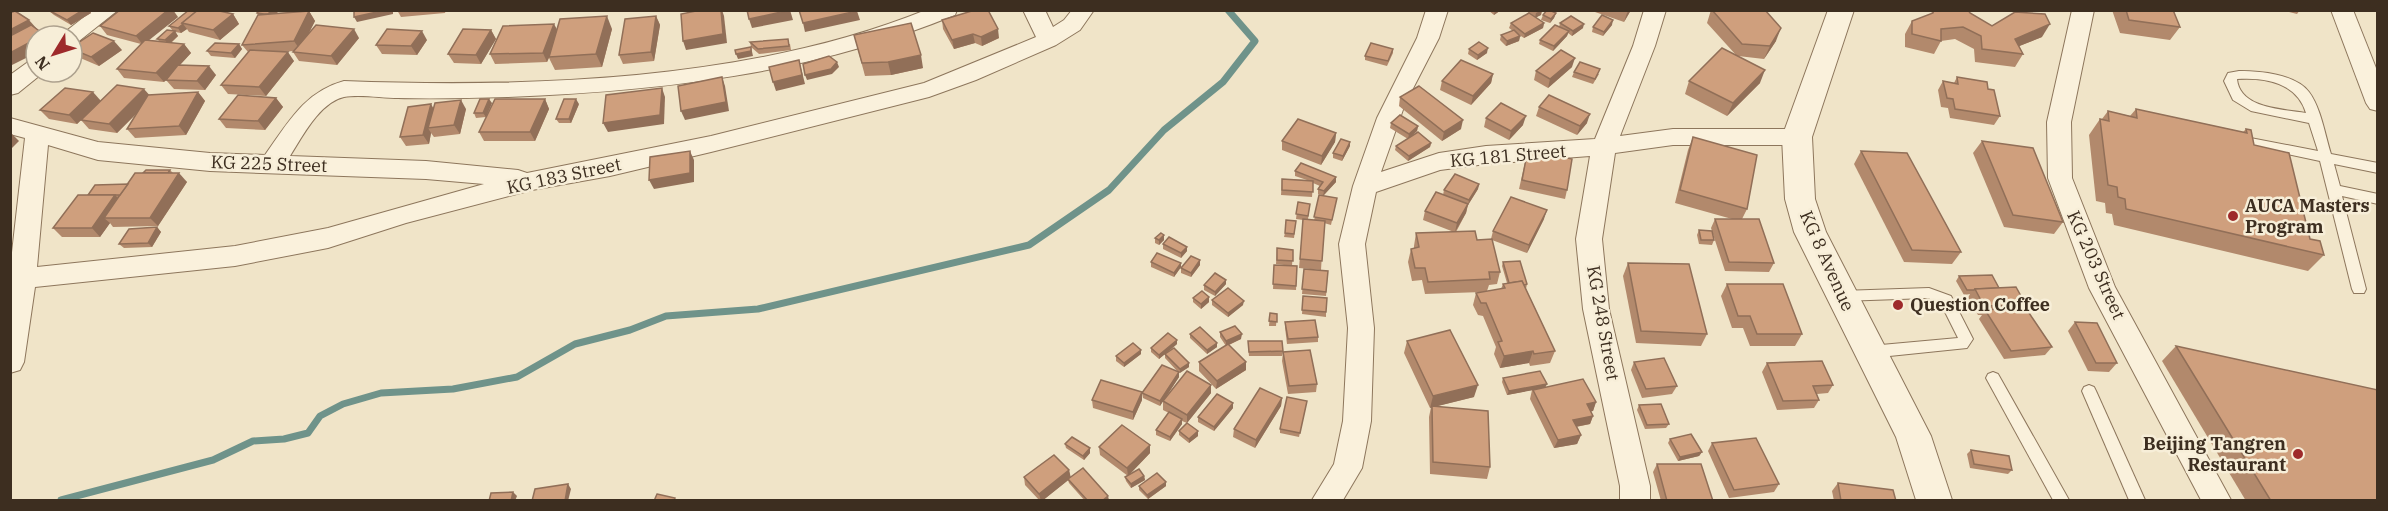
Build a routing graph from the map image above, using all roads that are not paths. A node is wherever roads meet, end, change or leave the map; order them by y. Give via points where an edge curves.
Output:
1 (108, 10) edge
2 (947, 10) edge
3 (1034, 10) edge
4 (1084, 10) edge
5 (1437, 10) edge
6 (1655, 10) edge
7 (1841, 10) edge
8 (2083, 10) edge
9 (2342, 10) edge
10 (84, 27) edge
11 (1048, 40) junction
12 (24, 76) edge
13 (10, 87) edge
14 (2378, 103) edge
15 (2313, 118) junction
16 (10, 126) edge
17 (37, 135) junction
18 (1797, 137) junction
19 (2222, 137) edge
20 (1605, 145) junction
21 (2325, 157) junction
22 (272, 164) junction
23 (2378, 168) edge
24 (532, 181) junction
25 (1365, 186) junction
26 (2333, 189) junction
27 (2378, 199) edge
28 (17, 279) edge
29 (2359, 289) dead end
30 (1841, 296) junction
31 (1870, 352) junction
32 (10, 362) edge
33 (1993, 378) dead end
34 (2089, 391) dead end
35 (1327, 501) edge
36 (1635, 501) edge
37 (1934, 501) edge
38 (2061, 501) edge
39 (2136, 501) edge
40 (2216, 501) edge

1 - 10 street
2 - 22 street via 920,23 798,60 739,70 509,90 344,89 331,92 315,105
3 - 11 street
4 - 11 street, KG 183 Street via 1072,25
5 - 25 street via 1425,47 1407,75 1380,137
6 - 20 street, KG 248 Street
7 - 18 street, KG 8 Avenue
8 - 40 street, KG 203 Street via 2058,123 2060,178 2102,288
9 - 14 street
11 - 24 street, KG 183 Street via 929,89 711,144
12 - 13 street
15 - 15 lane via 2305,95 2290,84 2241,73 2232,76 2230,81 2237,97 2254,108
15 - 21 lane
16 - 17 street, KG 225 Street
17 - 22 street, KG 225 Street via 98,151
17 - 28 street
18 - 20 street, KG 181 Street via 1673,137
18 - 30 street, KG 8 Avenue via 1800,199 1810,232
19 - 21 lane
20 - 25 street, KG 181 Street via 1440,162
20 - 36 street, KG 248 Street via 1589,239 1596,309
21 - 23 lane
21 - 26 lane
22 - 24 street, KG 225 Street via 426,170
24 - 28 street, KG 183 Street via 328,238 235,256
25 - 35 street via 1353,244 1361,328 1357,421 1348,468
26 - 27 lane
26 - 29 lane
28 - 32 street
30 - 31 street, KG 8 Avenue
30 - 31 lane via 1929,293 1946,300 1966,339 1962,344
31 - 37 street, KG 8 Avenue via 1913,436
33 - 38 lane
34 - 39 lane

